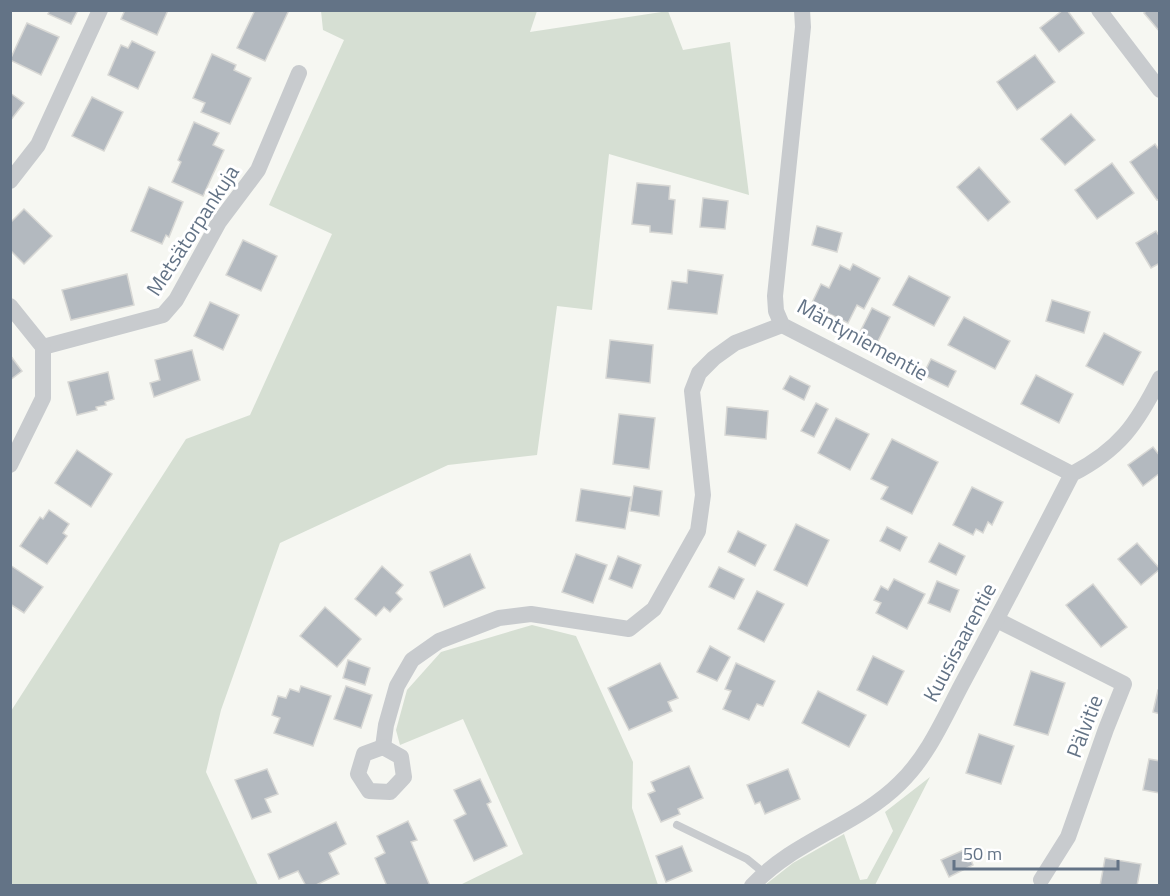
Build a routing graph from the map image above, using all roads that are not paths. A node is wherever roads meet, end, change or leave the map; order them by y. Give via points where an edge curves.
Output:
1 (100, 10) edge
2 (802, 10) edge
3 (1100, 10) edge
4 (298, 74) dead end
5 (1160, 90) edge
6 (10, 181) edge
7 (10, 306) edge
8 (782, 325) junction
9 (43, 346) junction
10 (1160, 378) edge
11 (10, 465) edge
12 (1072, 474) junction
13 (997, 620) junction
14 (383, 747) dead end
15 (677, 825) dead end
16 (764, 873) junction
17 (1041, 880) dead end
18 (752, 885) edge

1 - 6 street via 38,145
2 - 8 street, Mäntyniementie via 775,296
3 - 5 street
4 - 9 street, Metsätorpankuja via 258,170 219,222 176,300 163,315
7 - 9 street
8 - 12 street, Mäntyniementie
8 - 14 street via 735,343 699,373 692,391 702,495 698,531 654,609 629,629 531,614 499,618 439,641 412,660 397,686
9 - 11 street via 42,398
10 - 12 street via 1124,437
12 - 13 street, Kuusisaarentie
13 - 16 street, Kuusisaarentie via 923,757 901,783 873,807 785,856
13 - 17 street, Pälvitie via 1124,684 1068,837
15 - 16 lane via 747,859
16 - 18 street, Kuusisaarentie

